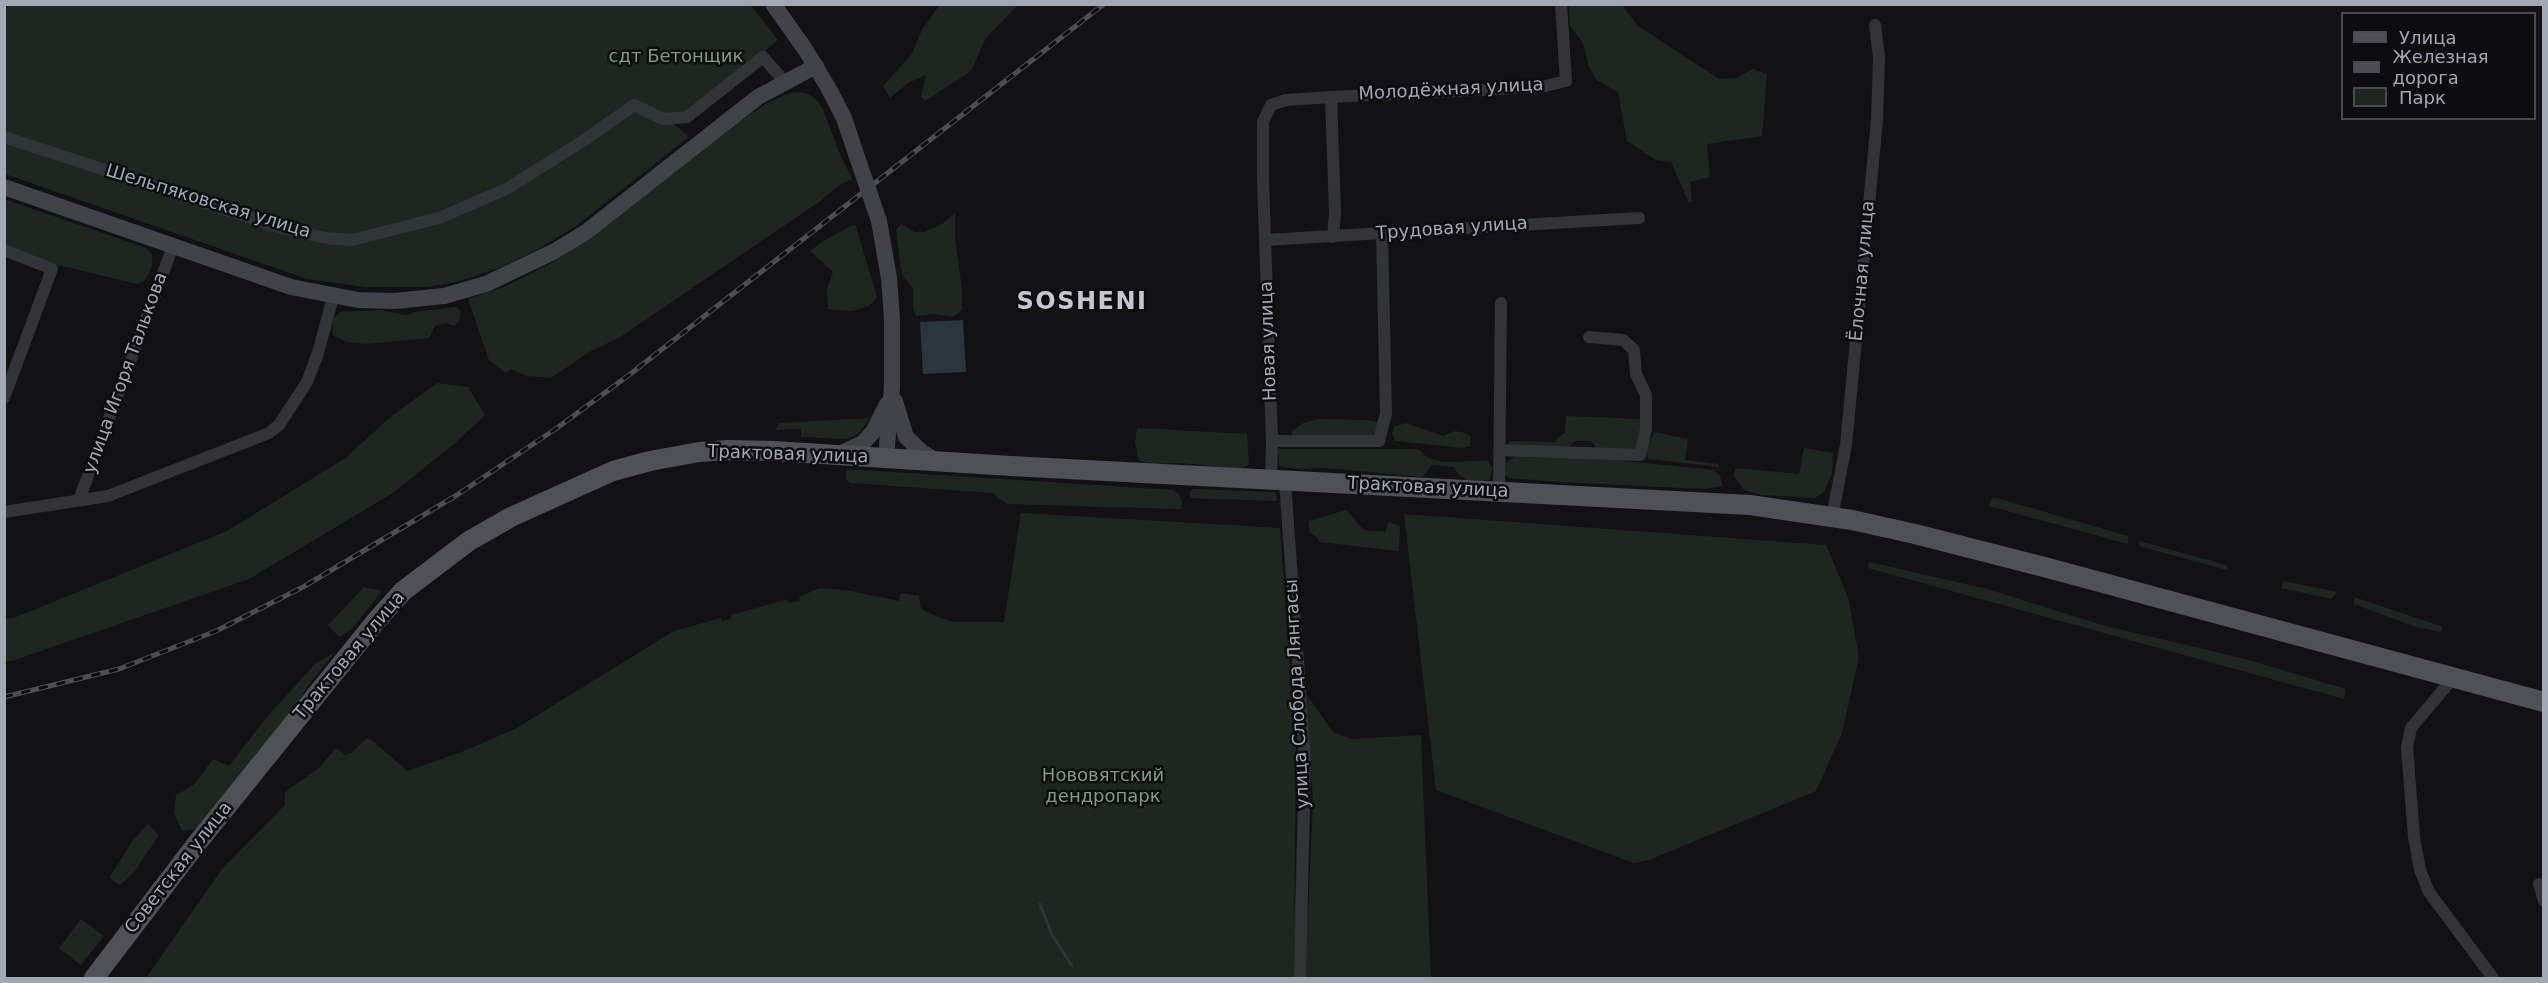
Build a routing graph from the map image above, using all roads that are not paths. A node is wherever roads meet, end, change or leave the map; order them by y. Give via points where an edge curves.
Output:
1 (773, 4) edge
2 (1561, 4) edge
3 (1875, 25) dead end
4 (816, 66) junction
5 (784, 81) junction
6 (1331, 97) junction
7 (4, 137) edge
8 (4, 187) edge
9 (1639, 218) dead end
10 (1382, 234) junction
11 (1333, 237) junction
12 (1265, 240) junction
13 (173, 246) junction
14 (4, 250) edge
15 (333, 297) junction
16 (1501, 303) dead end
17 (1589, 337) dead end
18 (892, 386) junction
19 (4, 398) edge
20 (1272, 441) junction
21 (1498, 450) junction
22 (837, 455) junction
23 (886, 458) junction
24 (939, 462) junction
25 (1278, 481) junction
26 (1499, 492) junction
27 (79, 500) junction
28 (4, 512) edge
29 (1832, 517) junction
30 (2454, 677) junction
31 (2544, 702) edge
32 (265, 759) joint
33 (2541, 885) edge
34 (2544, 901) edge
35 (94, 978) edge
36 (1300, 978) edge
37 (2493, 978) edge

1 - 4 street
2 - 6 street, Молодёжная улица via 1566,81 1540,87
3 - 29 street, Ёлочная улица via 1877,120 1846,445
4 - 5 street
4 - 18 street, bridge via 844,118 879,221 889,278
5 - 7 street, Шельпяковская улица via 763,57 687,117 663,120 633,105 508,188 442,217 352,240 282,228
5 - 15 street via 729,118 586,232 523,268 444,296 395,301
6 - 11 street
6 - 12 street, Молодёжная улица via 1271,105 1263,122
8 - 13 street
9 - 10 street, Трудовая улица
10 - 11 street, Трудовая улица
10 - 20 street via 1386,413 1379,441
11 - 12 street, Трудовая улица
12 - 20 street, Новая улица
13 - 15 street via 291,287
13 - 27 street, улица Игоря Талькова
14 - 19 street via 51,269
15 - 27 street via 307,382 270,433 108,496
16 - 21 street
17 - 21 street via 1623,340 1634,350 1636,374 1646,395 1646,429 1640,455
18 - 22 street via 873,432 863,443
18 - 23 street
18 - 24 street via 906,437
20 - 25 street, Новая улица
21 - 26 street
22 - 23 main road, Трактовая улица
22 - 32 main road, Трактовая улица via 728,450 650,461 613,471 511,517 469,541 403,591
23 - 24 main road, Трактовая улица
24 - 25 main road, Трактовая улица
25 - 26 main road, Трактовая улица
25 - 36 street, улица Слобода Лянгасы via 1305,759
26 - 29 main road, Трактовая улица via 1750,506
27 - 28 street
29 - 30 main road, Трактовая улица via 2048,568
30 - 31 main road
30 - 37 street via 2411,728 2407,747 2414,837 2429,892
32 - 35 main road, Советская улица
33 - 34 street

